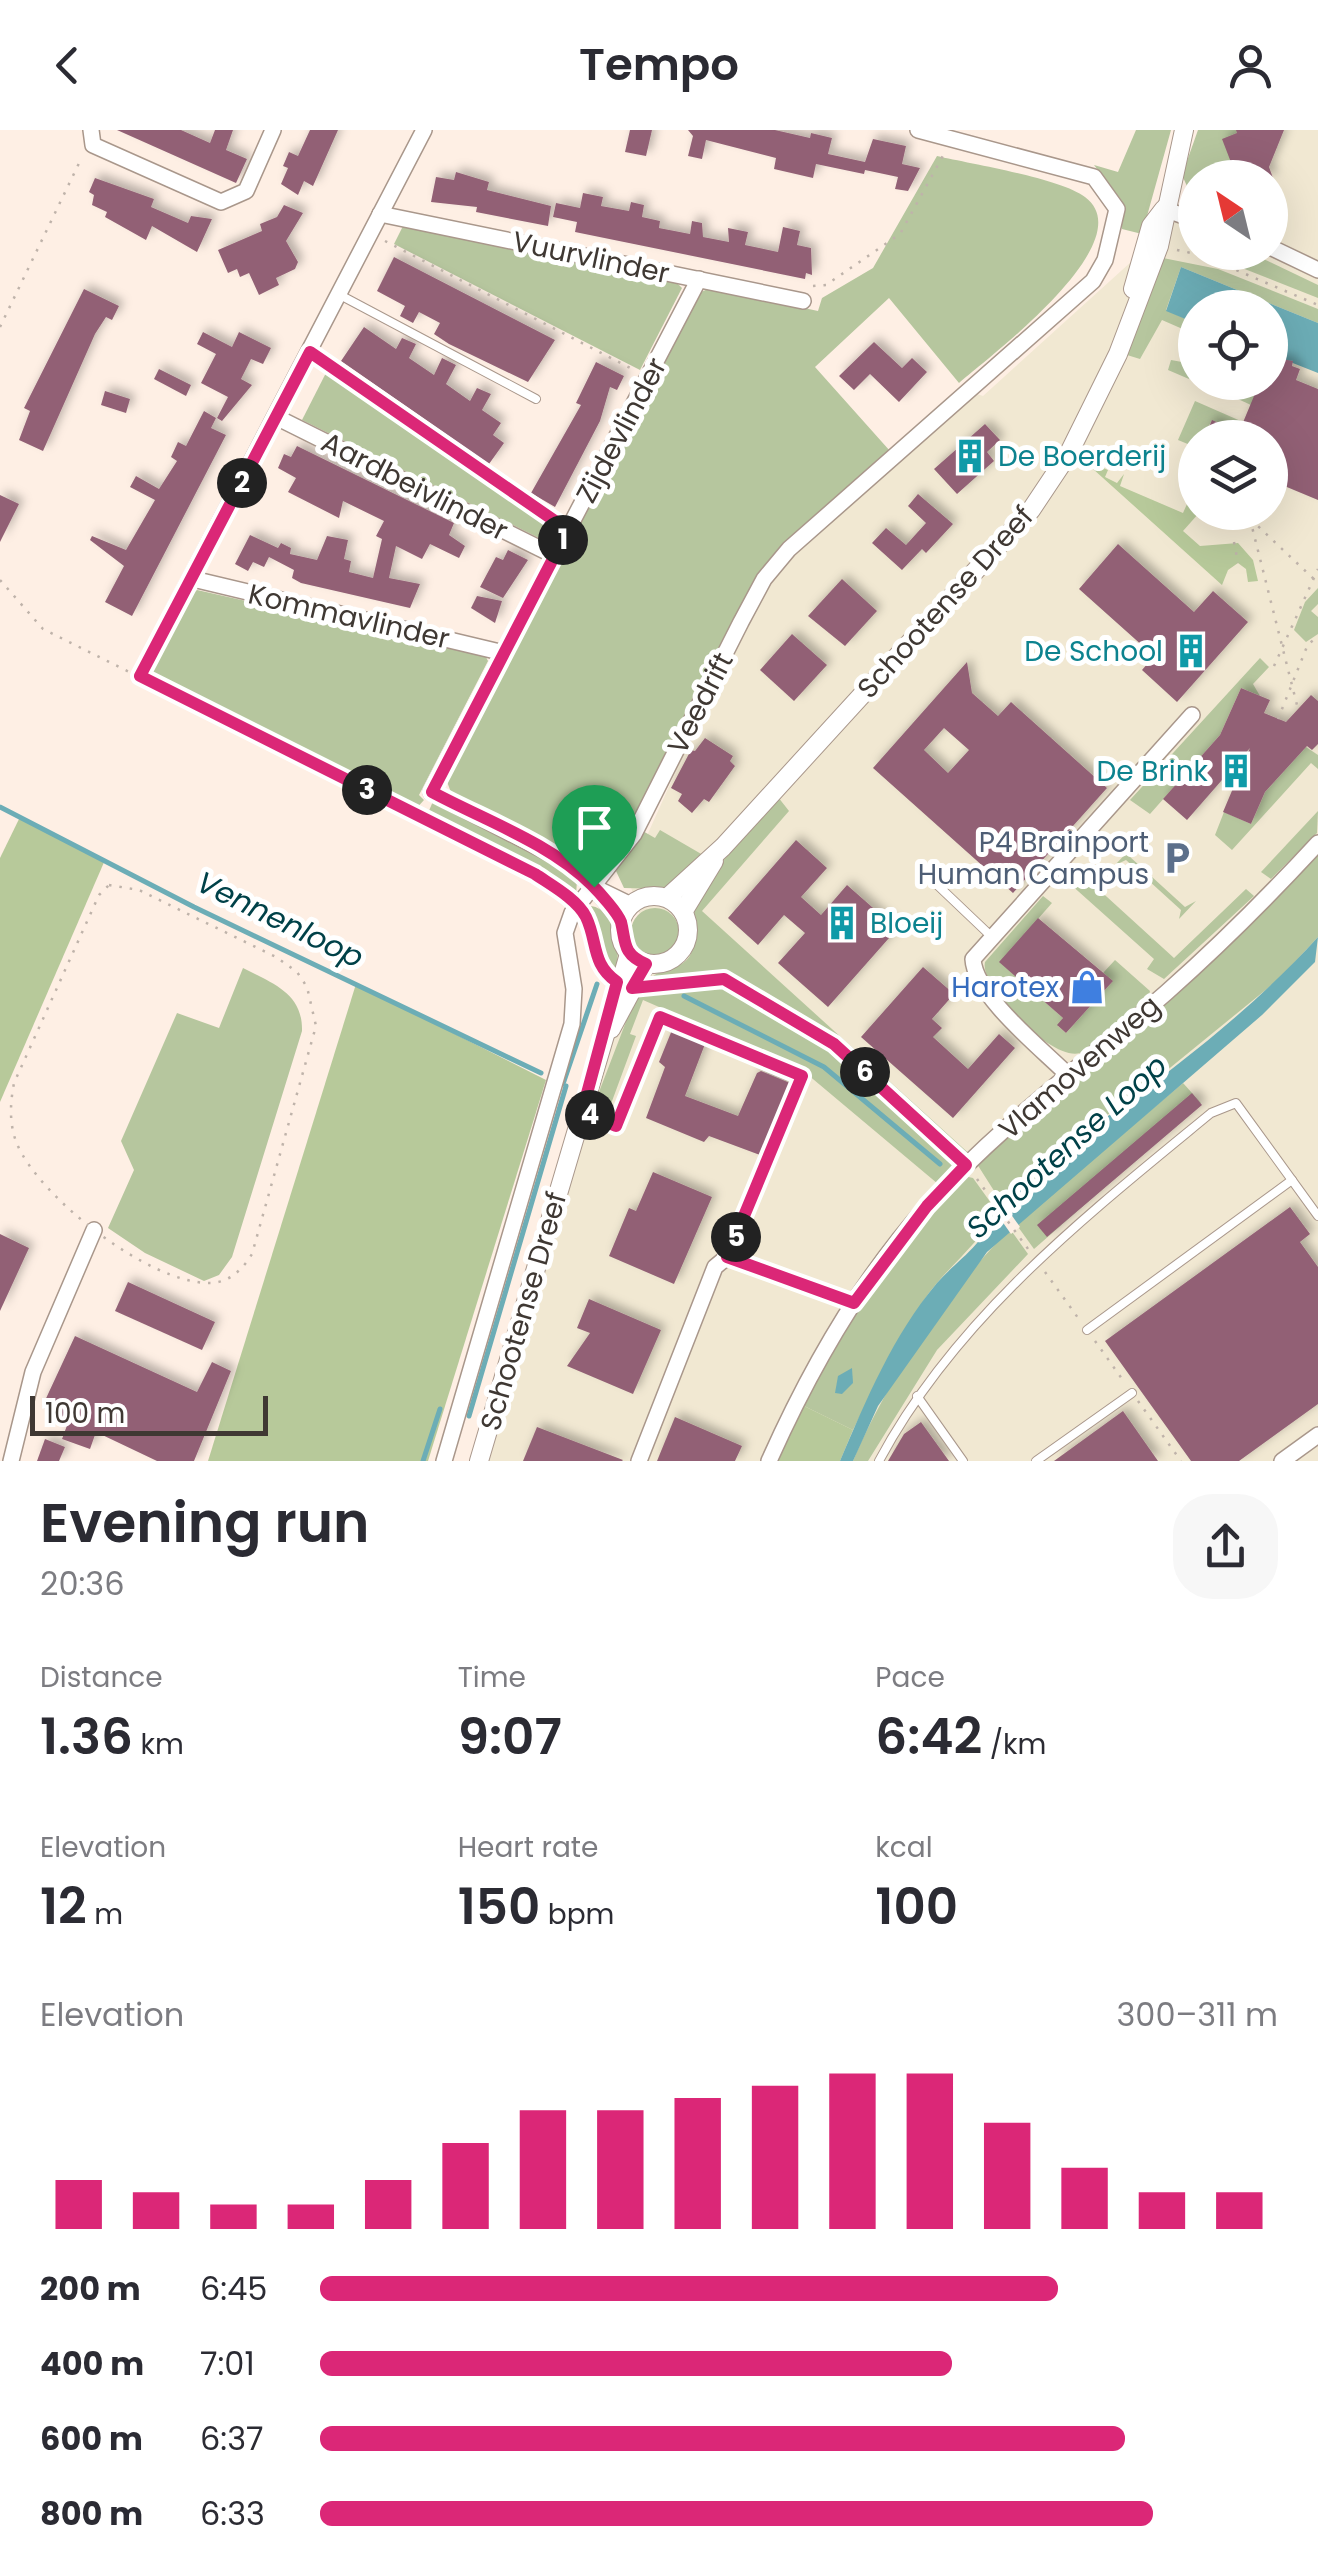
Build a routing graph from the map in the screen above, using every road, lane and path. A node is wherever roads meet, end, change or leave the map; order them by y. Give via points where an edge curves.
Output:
1 (274, 130) edge
2 (424, 130) edge
3 (918, 130) edge
4 (1184, 130) edge
5 (92, 138) edge
6 (952, 139) junction
7 (1164, 209) junction
8 (380, 214) junction
9 (1178, 214) edge
10 (371, 234) junction
11 (1159, 246) junction
12 (1288, 256) edge
13 (1318, 270) edge
14 (698, 280) junction
15 (340, 295) junction
16 (802, 301) joint
17 (1318, 305) edge
18 (0, 327) edge
19 (1128, 328) junction
20 (310, 352) junction
21 (648, 377) junction
22 (536, 399) dead end
23 (276, 417) junction
24 (568, 530) junction
25 (1253, 530) edge
26 (1262, 530) edge
27 (1234, 542) dead end
28 (555, 556) junction
29 (1238, 563) dead end
30 (1318, 570) edge
31 (193, 578) junction
32 (0, 580) edge
33 (1316, 581) edge
34 (170, 616) joint
35 (1318, 637) edge
36 (1282, 647) junction
37 (504, 653) junction
38 (1274, 666) dead end
39 (140, 676) junction
40 (1292, 685) junction
41 (1298, 709) dead end
42 (1192, 716) dead end
43 (1278, 719) dead end
44 (1318, 843) edge
45 (722, 847) junction
46 (932, 880) dead end
47 (594, 887) junction
48 (667, 898) junction
49 (577, 907) junction
50 (683, 912) junction
51 (626, 913) junction
52 (993, 938) junction
53 (628, 954) junction
54 (646, 964) junction
55 (625, 985) junction
56 (1068, 1075) junction
57 (582, 1112) junction
58 (966, 1165) junction
59 (1292, 1180) junction
60 (1318, 1195) edge
61 (1308, 1202) junction
62 (1318, 1216) edge
63 (94, 1230) junction
64 (727, 1257) junction
65 (1037, 1261) junction
66 (854, 1303) junction
67 (1087, 1330) junction
68 (1132, 1393) junction
69 (917, 1396) junction
70 (1318, 1435) edge
71 (11, 1461) edge
72 (444, 1461) edge
73 (479, 1461) edge
74 (639, 1461) edge
75 (769, 1461) edge
76 (879, 1461) edge
77 (964, 1461) edge
78 (1036, 1461) edge
79 (1182, 1461) edge
80 (1282, 1461) edge

1 - 5 street via 246,192 231,202
2 - 8 street
3 - 6 street
4 - 7 street, Schootense Dreef
5 - 18 path
6 - 16 path via 900,234 826,285 805,287
6 - 47 street, Veedrift via 1094,177 1117,209 1093,281 789,548 764,580 634,834
7 - 9 street
7 - 11 street, Schootense Dreef
7 - 19 street, Schootense Dreef via 1146,242
8 - 10 street
8 - 14 street, Vuurvlinder
10 - 15 street
10 - 21 path
11 - 17 path via 1201,255
11 - 19 street, Schootense Dreef
12 - 13 street
14 - 16 street, Vuurvlinder
14 - 21 street, Zijdevlinder
15 - 20 street
15 - 22 lane
19 - 45 street, Schootense Dreef via 1097,404 1030,510
20 - 23 street
20 - 24 path, Aardbeivlinder
21 - 24 street, Zijdevlinder
23 - 28 street, Aardbeivlinder
23 - 31 street
24 - 28 street, Zijdevlinder
25 - 36 path
26 - 33 path
27 - 29 path
28 - 37 street, Zijdevlinder
30 - 33 path
31 - 34 street
31 - 37 street, Kommavlinder
32 - 39 path via 43,629
33 - 36 path
34 - 39 path
35 - 40 path via 1308,644
36 - 38 path
36 - 40 path
37 - 47 street, Zijdevlinder via 432,792 562,860
39 - 49 path via 535,874
40 - 41 path
40 - 43 path
42 - 52 street
44 - 56 street, Vlamovenweg via 1219,944
45 - 48 street, Schootense Dreef
45 - 50 street, Schootense Dreef
46 - 52 lane
47 - 49 street, Veedrift
47 - 51 street
48 - 50 street
48 - 51 street via 648,896
49 - 55 path via 598,961
49 - 72 street, Veedrift via 565,934 572,1024
50 - 54 street via 688,924 682,950 660,964
51 - 53 street via 622,944
52 - 56 street via 974,958 974,973
53 - 54 street
53 - 55 street, Schootense Dreef
54 - 55 street, Schootense Dreef
55 - 57 street, Schootense Dreef
55 - 58 path via 724,979 834,1044
56 - 58 street, Vlamovenweg
57 - 64 lane via 616,1126 660,1017 802,1076
57 - 73 street, Schootense Dreef
58 - 65 path
58 - 66 street, Vlamovenweg
59 - 61 lane
59 - 65 lane via 1236,1103 1211,1113
59 - 67 lane
60 - 61 lane
61 - 62 lane
63 - 63 path via 38,1179 17,1142 9,1106 98,895 109,885 139,890 276,957 307,987 316,1026 252,1254 241,1271 214,1284 179,1280
63 - 71 street via 33,1372
64 - 66 street
64 - 74 street via 715,1267
65 - 67 path
65 - 69 lane
66 - 75 street, Vlamovenweg via 796,1400
67 - 68 path
68 - 78 lane
68 - 79 path
69 - 76 lane
69 - 77 lane
70 - 80 street

